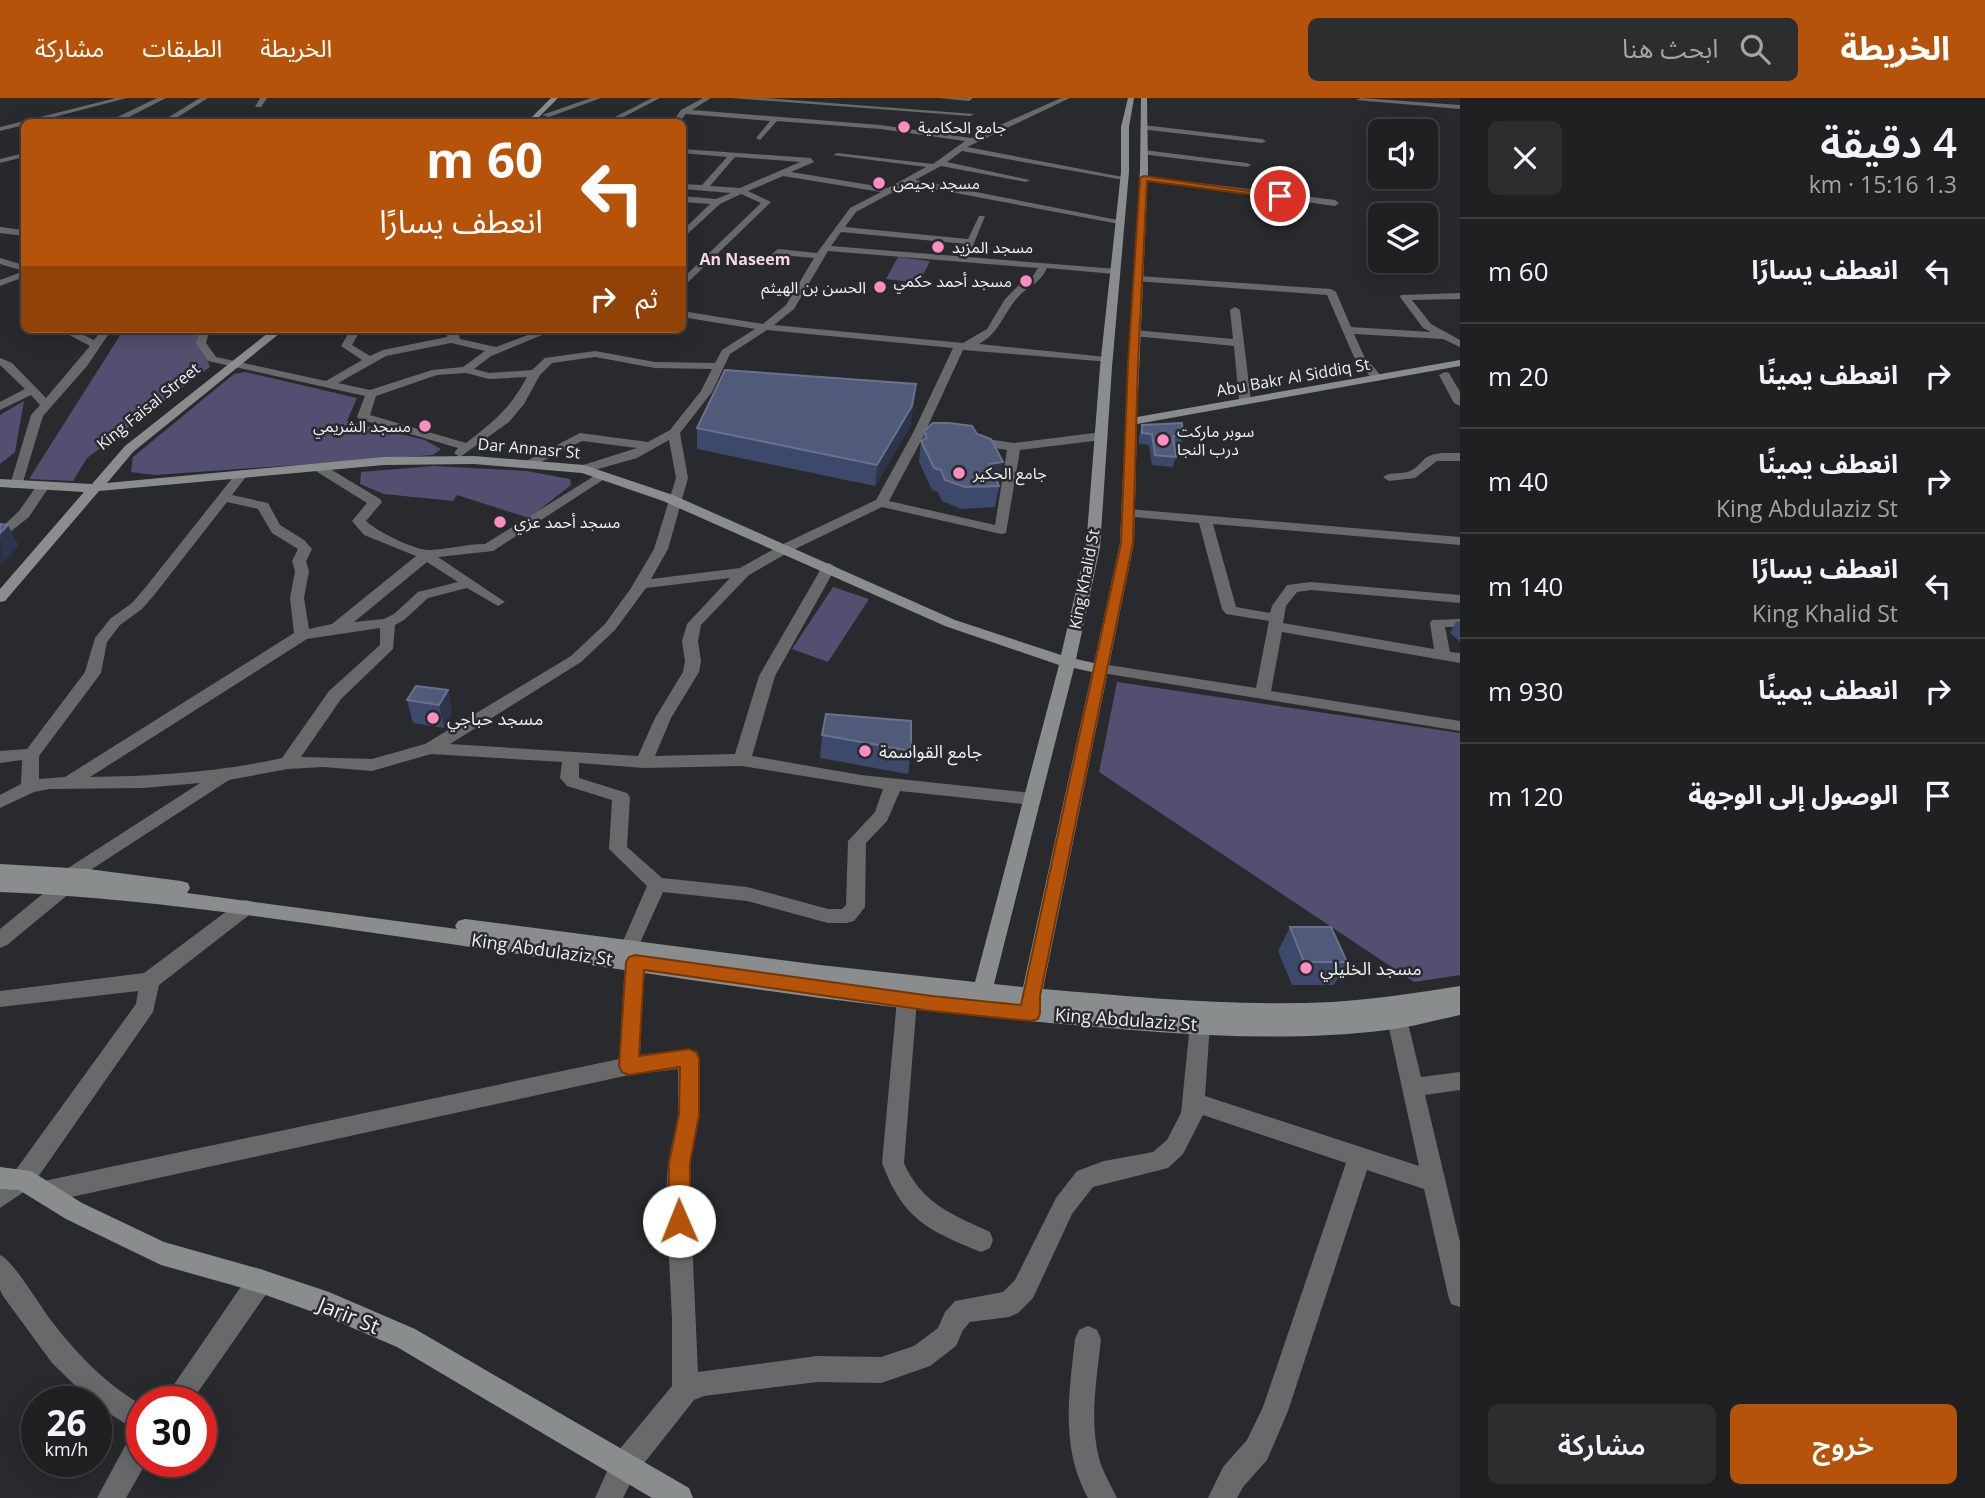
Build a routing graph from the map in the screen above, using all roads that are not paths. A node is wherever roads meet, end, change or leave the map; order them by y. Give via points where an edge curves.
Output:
1 (124, 98) edge
2 (163, 98) edge
3 (205, 98) edge
4 (264, 98) edge
5 (555, 98) edge
6 (562, 98) edge
7 (598, 98) edge
8 (657, 98) edge
9 (689, 98) edge
10 (734, 98) edge
11 (942, 98) edge
12 (1067, 98) edge
13 (1076, 98) edge
14 (1131, 98) edge
15 (1144, 98) edge
16 (706, 99) edge
17 (969, 99) edge
18 (1360, 99) edge
19 (258, 104) dead end
20 (1460, 107) edge
21 (1042, 109) junction
22 (1363, 109) dead end
23 (684, 112) junction
24 (546, 115) junction
25 (120, 118) joint
26 (40, 119) edge
27 (131, 119) edge
28 (170, 119) edge
29 (533, 119) edge
30 (543, 119) edge
31 (615, 119) edge
32 (678, 119) edge
33 (775, 120) junction
34 (971, 121) junction
35 (21, 124) edge
36 (1143, 127) junction
37 (998, 128) junction
38 (0, 129) edge
39 (760, 138) dead end
40 (972, 140) junction
41 (1262, 141) dead end
42 (961, 148) junction
43 (0, 151) edge
44 (686, 151) edge
45 (1144, 152) junction
46 (21, 153) edge
47 (21, 154) edge
48 (837, 155) dead end
49 (732, 156) junction
50 (874, 159) junction
51 (0, 161) edge
52 (1049, 164) junction
53 (937, 165) junction
54 (863, 166) dead end
55 (1247, 166) dead end
56 (779, 173) junction
57 (851, 173) dead end
58 (1124, 173) junction
59 (1144, 174) junction
60 (839, 180) junction
61 (1026, 180) junction
62 (907, 181) junction
63 (686, 186) edge
64 (1017, 186) dead end
65 (704, 188) junction
66 (886, 190) junction
67 (741, 191) junction
68 (1007, 192) dead end
69 (998, 198) junction
70 (686, 199) edge
71 (718, 202) junction
72 (1335, 203) dead end
73 (982, 218) dead end
74 (1119, 221) junction
75 (839, 229) junction
76 (0, 230) edge
77 (686, 232) edge
78 (21, 233) edge
79 (21, 233) edge
80 (0, 239) edge
81 (971, 242) junction
82 (823, 252) junction
83 (0, 261) edge
84 (962, 261) junction
85 (767, 263) dead end
86 (1043, 266) junction
87 (21, 267) edge
88 (1114, 271) junction
89 (21, 275) edge
90 (1138, 279) junction
91 (686, 281) edge
92 (0, 283) edge
93 (1460, 296) edge
94 (1235, 310) dead end
95 (686, 315) edge
96 (765, 327) junction
97 (1347, 330) junction
98 (72, 333) edge
99 (104, 333) edge
100 (204, 333) edge
101 (264, 333) edge
102 (274, 333) edge
103 (354, 333) edge
104 (541, 333) edge
105 (1134, 333) junction
106 (453, 334) edge
107 (1445, 336) junction
108 (1238, 342) junction
109 (1460, 344) edge
110 (97, 345) junction
111 (959, 348) junction
112 (496, 350) junction
113 (368, 359) junction
114 (1106, 360) junction
115 (0, 361) edge
116 (232, 363) junction
117 (1460, 363) edge
118 (719, 366) junction
119 (466, 370) junction
120 (1460, 372) edge
121 (535, 373) junction
122 (1445, 375) junction
123 (1377, 378) junction
124 (329, 384) junction
125 (33, 390) junction
126 (371, 394) junction
127 (1245, 401) junction
128 (1460, 403) edge
129 (47, 405) junction
130 (0, 407) edge
131 (1131, 426) junction
132 (674, 433) junction
133 (919, 433) junction
134 (1102, 436) junction
135 (651, 446) junction
136 (467, 447) junction
137 (1014, 447) junction
138 (1460, 457) edge
139 (453, 461) junction
140 (525, 464) junction
141 (318, 467) junction
142 (584, 469) junction
143 (242, 474) junction
144 (603, 476) junction
145 (1389, 477) dead end
146 (0, 483) edge
147 (16, 485) junction
148 (43, 487) junction
149 (95, 487) junction
150 (79, 489) junction
151 (223, 498) junction
152 (676, 501) junction
153 (881, 503) junction
154 (1128, 513) junction
155 (1205, 519) junction
156 (0, 536) edge
157 (1460, 541) edge
158 (786, 548) junction
159 (426, 555) junction
160 (829, 568) junction
161 (744, 572) junction
162 (0, 579) edge
163 (470, 583) junction
164 (642, 584) junction
165 (0, 598) edge
166 (1460, 599) edge
167 (498, 602) dead end
168 (1275, 622) junction
169 (387, 623) junction
170 (1460, 624) edge
171 (337, 628) junction
172 (302, 635) junction
173 (1443, 655) junction
174 (1460, 658) edge
175 (1067, 662) junction
176 (1102, 669) junction
177 (1263, 693) junction
178 (1460, 726) edge
179 (431, 748) junction
180 (31, 754) junction
181 (0, 757) edge
182 (571, 757) junction
183 (741, 760) junction
184 (645, 762) junction
185 (288, 763) junction
186 (225, 774) junction
187 (71, 781) junction
188 (893, 784) junction
189 (30, 787) junction
190 (1032, 799) junction
191 (0, 802) edge
192 (0, 871) edge
193 (68, 881) junction
194 (657, 884) junction
195 (0, 885) edge
196 (246, 907) junction
197 (0, 940) edge
198 (633, 955) junction
199 (149, 981) junction
200 (1460, 994) edge
201 (0, 999) edge
202 (906, 1000) junction
203 (982, 1000) junction
204 (1031, 1005) junction
205 (1460, 1007) edge
206 (1397, 1018) junction
207 (1200, 1024) junction
208 (629, 1066) junction
209 (1460, 1081) edge
210 (1412, 1088) junction
211 (1193, 1102) junction
212 (1360, 1157) junction
213 (1434, 1182) junction
214 (22, 1183) edge
215 (0, 1197) edge
216 (981, 1240) dead end
217 (0, 1268) edge
218 (260, 1281) junction
219 (1460, 1295) edge
220 (1088, 1339) dead end
221 (186, 1386) edge
222 (685, 1391) junction
223 (126, 1413) edge
224 (624, 1466) junction
225 (126, 1471) edge
226 (111, 1498) edge
227 (609, 1498) edge
228 (679, 1498) edge
229 (1103, 1498) edge
230 (1222, 1498) edge

1 - 26 street
2 - 25 street
3 - 28 street
4 - 19 street
5 - 29 main road
6 - 24 main road
7 - 24 street
8 - 31 street
9 - 16 street
10 - 34 street
11 - 17 street
12 - 21 street
13 - 21 street
14 - 58 main road, King Khalid St
15 - 36 main road, King Khalid St
16 - 23 street
17 - 34 street
18 - 20 street
18 - 22 street
21 - 37 street
23 - 32 street
23 - 33 street
24 - 30 main road
25 - 27 street
33 - 39 street
33 - 40 street via 880,127
34 - 37 street
35 - 38 street
36 - 41 street
36 - 45 main road, King Khalid St
37 - 40 street
40 - 42 street
42 - 52 street
42 - 53 street
43 - 46 street
44 - 49 street
45 - 55 street
45 - 59 main road, King Khalid St
47 - 51 street
48 - 50 street
49 - 56 street via 811,160
49 - 65 street
50 - 53 street
50 - 54 street
52 - 58 street
52 - 61 street
53 - 61 street
53 - 62 street
56 - 60 street
56 - 67 street
57 - 60 street
58 - 59 street
58 - 74 main road, King Khalid St
59 - 72 street
59 - 90 main road, King Khalid St
60 - 66 street
61 - 64 street
62 - 66 street
62 - 69 street
63 - 65 street
65 - 67 street
66 - 75 street via 853,210
67 - 71 street
67 - 91 street via 767,202
68 - 69 street
69 - 74 street
70 - 71 street
71 - 77 street
73 - 81 street
74 - 88 main road, King Khalid St
75 - 81 street
75 - 82 street
76 - 78 street
79 - 80 street
81 - 84 street
82 - 84 street
82 - 85 street via 778,252
82 - 96 street via 790,307
83 - 87 street
84 - 86 street
86 - 88 street
86 - 111 street via 1035,284 1015,294 992,331
88 - 114 main road, King Khalid St
89 - 92 street
90 - 97 street via 1331,292
90 - 105 main road, King Khalid St
93 - 107 street via 1405,297 1427,326
94 - 108 street
95 - 96 street
96 - 111 street
96 - 118 street via 726,352
97 - 107 street
97 - 123 street via 1359,357
98 - 110 street
99 - 110 street
100 - 116 street via 201,343 212,359
101 - 116 main road, King Faisal Street
102 - 116 main road
103 - 113 street via 346,346
104 - 112 street
105 - 108 street
105 - 131 main road, King Khalid St
106 - 112 street
106 - 113 street
107 - 109 street
108 - 127 street
110 - 129 street
111 - 114 street
111 - 133 street
112 - 119 street
113 - 124 street
114 - 134 main road, King Khalid St
115 - 125 street
116 - 124 street
116 - 149 main road via 129,449
116 - 150 main road, King Faisal Street via 117,448
117 - 123 main road, Abu Bakr Al Siddiq St
118 - 121 street via 655,365 587,354 549,360
118 - 132 street via 706,392
119 - 121 street via 489,376
119 - 126 street via 436,372
120 - 122 main road, Abu Bakr Al Siddiq St
121 - 136 street via 505,419
122 - 128 street
122 - 131 main road, Abu Bakr Al Siddiq St
123 - 127 main road, Abu Bakr Al Siddiq St
124 - 126 street
125 - 129 street
125 - 130 street
126 - 136 street via 363,417
127 - 131 main road, Abu Bakr Al Siddiq St
129 - 147 street via 37,415
131 - 154 main road, King Khalid St
132 - 135 street
132 - 152 street via 682,478
133 - 137 street
133 - 153 street
134 - 137 street
134 - 175 main road, King Khalid St via 1093,548
135 - 140 street via 580,437
135 - 142 street via 633,456
136 - 139 street
137 - 153 street via 1001,530
138 - 145 street via 1429,458 1415,474
139 - 140 main road, Dar Annasr St
139 - 141 main road, Dar Annasr St
140 - 142 main road, Dar Annasr St
141 - 143 main road, Dar Annasr St
141 - 159 street via 375,502 359,521 369,532
142 - 144 main road, Dar Annasr St
143 - 149 main road, Dar Annasr St
143 - 151 street
144 - 152 main road, Dar Annasr St
144 - 159 street via 488,548
146 - 147 main road, Dar Annasr St
147 - 148 main road, Dar Annasr St
148 - 150 main road, Dar Annasr St
148 - 156 street via 24,514
149 - 150 main road, Dar Annasr St
149 - 165 main road
150 - 162 main road, King Faisal Street
151 - 172 street via 263,506 274,528 301,542 305,549 299,561
151 - 180 street via 150,592 100,641 93,673
152 - 158 main road, Dar Annasr St
152 - 164 street via 661,548
153 - 158 street
154 - 155 street
154 - 176 main road, King Khalid St via 1127,543
155 - 157 street
155 - 168 street via 1227,606
158 - 160 main road, Dar Annasr St
158 - 161 street
159 - 163 street
159 - 171 street
160 - 175 main road, Dar Annasr St via 950,623
160 - 183 street via 767,676
161 - 164 street
161 - 184 street via 694,624 691,672 663,718
163 - 167 street
163 - 169 street via 423,595
164 - 179 street via 610,627 576,659
166 - 168 street via 1300,586 1285,595
168 - 173 street
168 - 177 street
169 - 171 street
169 - 185 street via 387,646 335,695
170 - 173 street via 1437,622
171 - 172 street
172 - 187 street
173 - 174 street
175 - 176 main road, Dar Annasr St
175 - 190 main road, King Khalid St
176 - 177 street
176 - 204 main road, King Khalid St
177 - 178 street
179 - 182 street
179 - 185 street via 372,765
180 - 181 street
180 - 189 street
182 - 184 street
182 - 194 street via 569,778 573,782 621,797 618,849
183 - 184 street
183 - 188 street
185 - 186 street
186 - 187 street via 143,782
186 - 193 street
187 - 189 street
188 - 190 street
188 - 194 street via 883,817 857,841 855,907 847,916 828,916 747,894
189 - 191 street
190 - 203 main road, King Khalid St
192 - 193 main road, King Abdulaziz St
193 - 195 main road, King Abdulaziz St
193 - 196 main road, King Abdulaziz St
193 - 197 street
193 - 198 main road, King Abdulaziz St
194 - 198 street
196 - 198 main road, King Abdulaziz St
196 - 199 street
198 - 202 main road, King Abdulaziz St
198 - 203 main road, King Abdulaziz St
198 - 208 street
199 - 201 street
199 - 214 street via 146,1006
200 - 204 main road, King Abdulaziz St via 1313,1011
202 - 203 main road, King Abdulaziz St
202 - 216 street via 893,1163 901,1187 915,1206
203 - 204 main road, King Abdulaziz St
204 - 207 main road, King Abdulaziz St
205 - 206 main road, King Abdulaziz St
206 - 207 main road, King Abdulaziz St via 1318,1026
206 - 210 street
207 - 211 street
208 - 214 street
208 - 222 street via 689,1058 689,1115 678,1196
209 - 210 street
210 - 213 street
211 - 212 street
211 - 222 street via 1192,1114 1175,1147 1160,1161 1085,1179 1064,1206 1024,1289 1009,1304 964,1310 947,1337 921,1357 881,1370 817,1369 704,1383
212 - 213 street
212 - 230 street via 1275,1411 1257,1450
213 - 219 street
214 - 215 street
214 - 218 main road, Jarir St via 161,1253
217 - 223 street via 49,1339
218 - 221 street
218 - 224 main road, Jarir St via 406,1338
220 - 229 street via 1080,1426 1083,1457
222 - 224 street
224 - 227 street
224 - 228 main road, Jarir St
225 - 226 street

